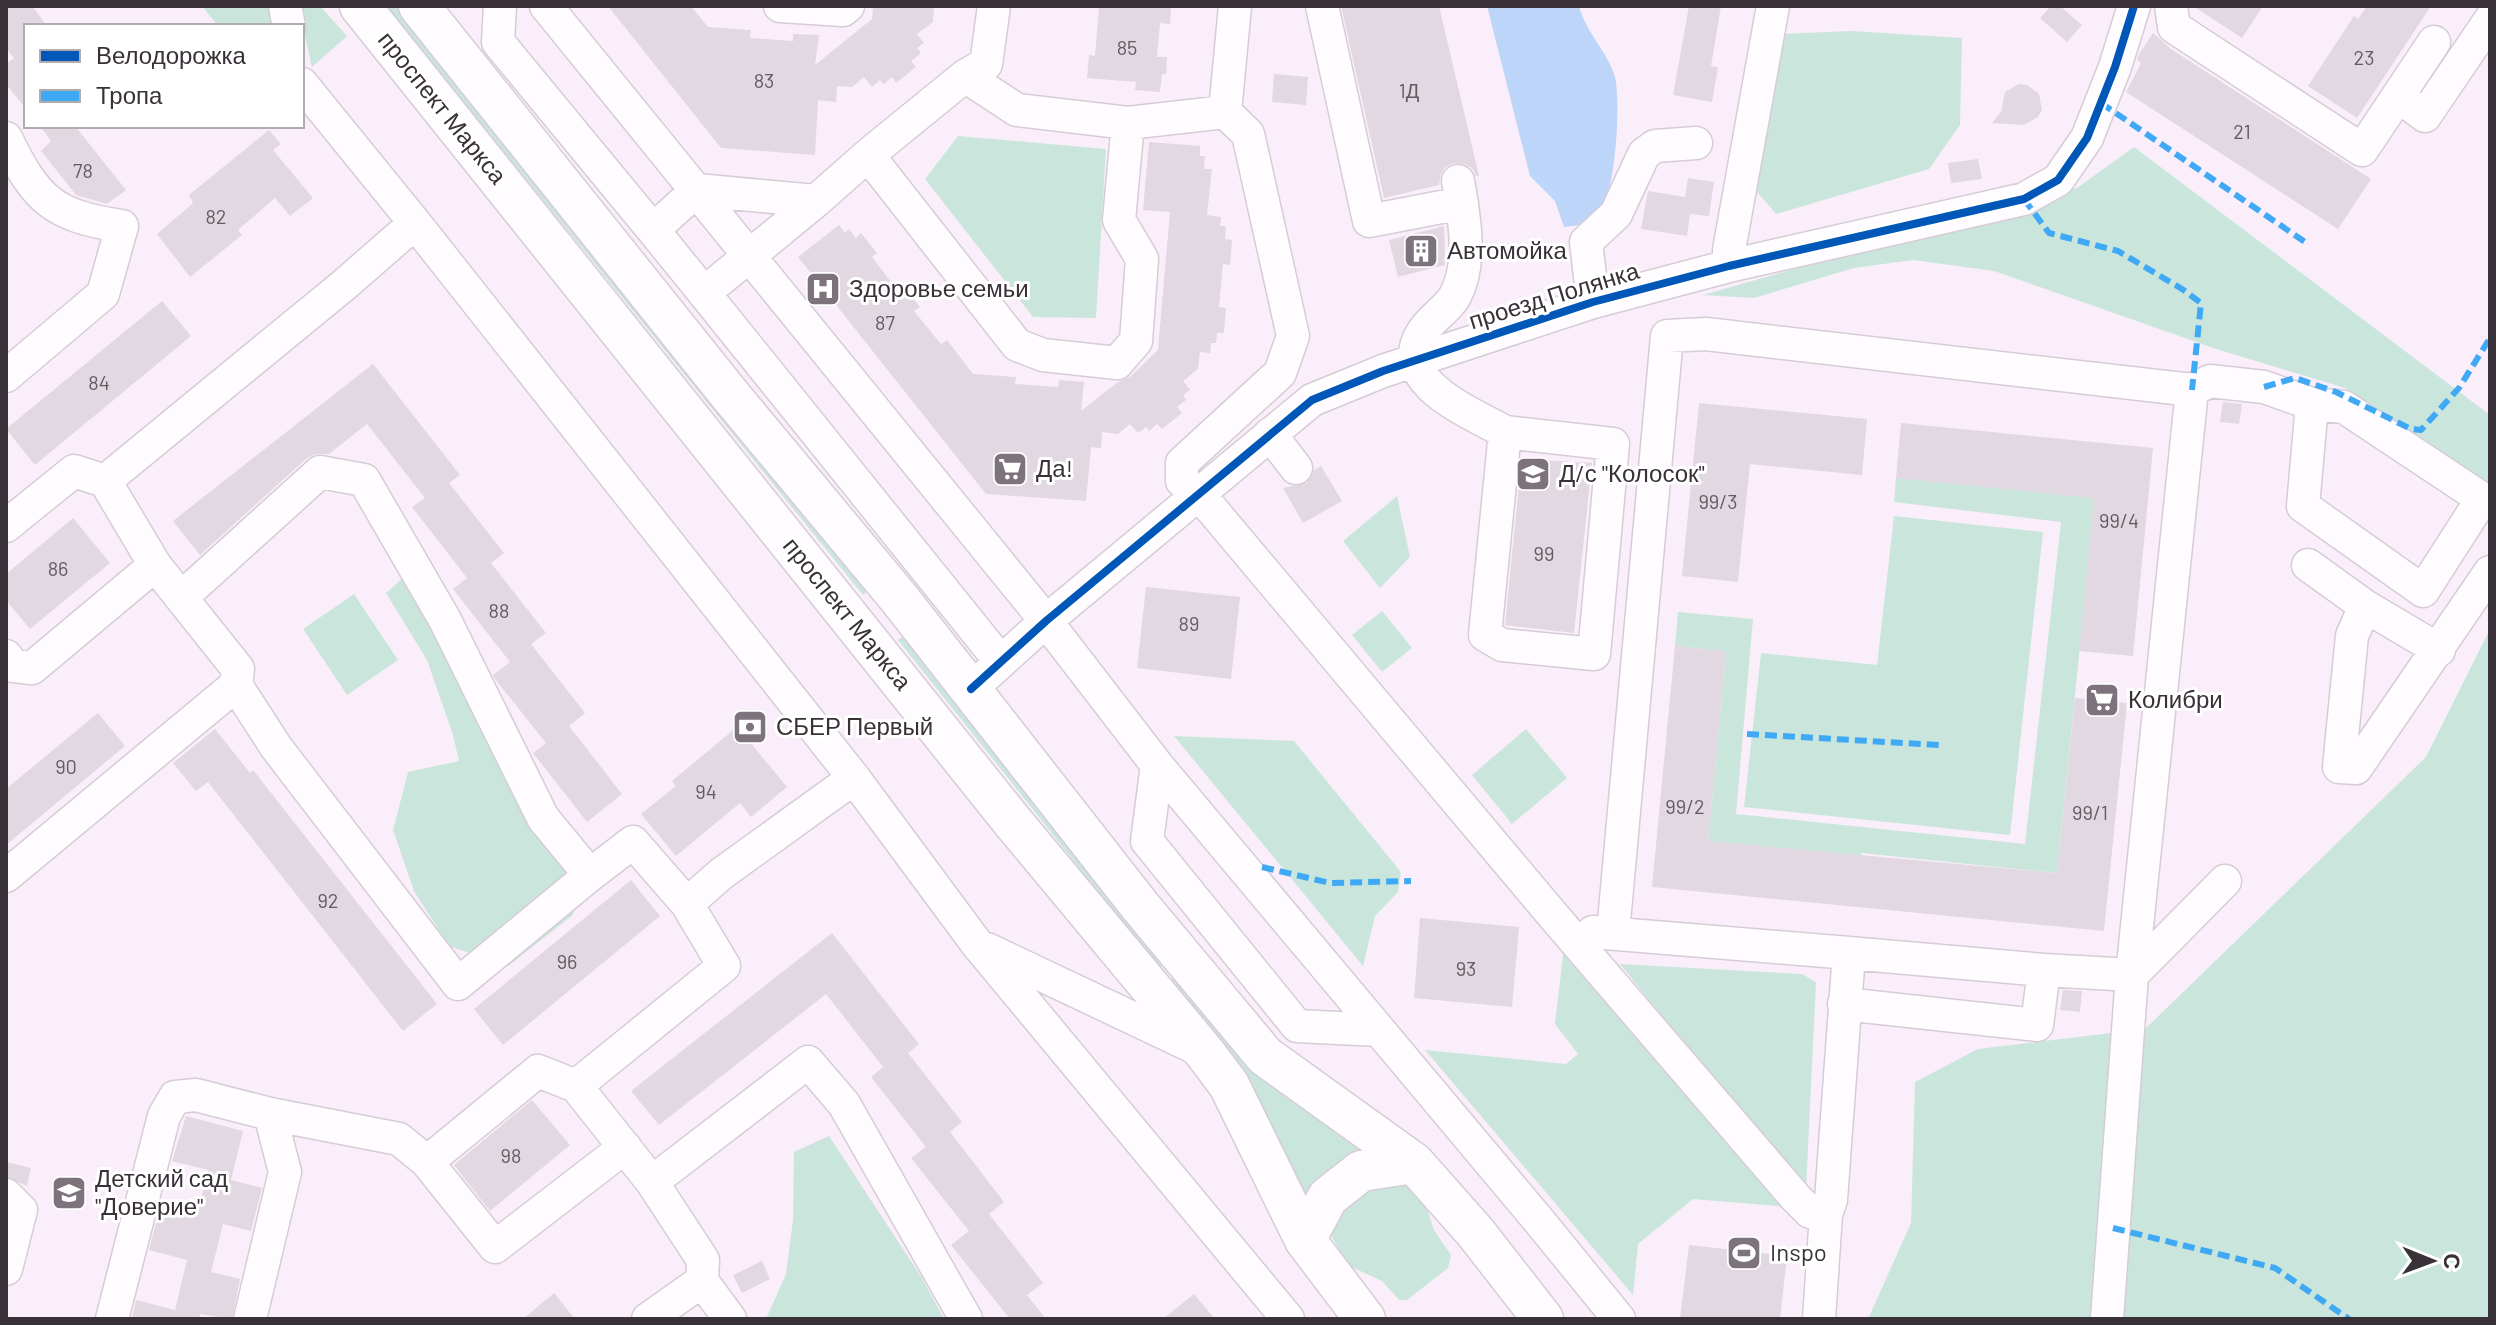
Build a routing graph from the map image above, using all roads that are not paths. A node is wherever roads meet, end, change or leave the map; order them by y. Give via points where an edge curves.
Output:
1 (360, 6) edge
2 (419, 6) edge
3 (500, 6) edge
4 (546, 6) edge
5 (780, 6) edge
6 (848, 6) edge
7 (994, 6) edge
8 (1235, 6) edge
9 (1322, 6) edge
10 (1773, 6) edge
11 (2134, 6) edge
12 (2171, 6) edge
13 (2490, 20) edge
14 (2434, 42) dead end
15 (965, 76) junction
16 (304, 86) edge
17 (2398, 96) junction
18 (1225, 112) junction
19 (1128, 123) junction
20 (6, 138) edge
21 (1696, 143) dead end
22 (868, 155) junction
23 (697, 190) junction
24 (816, 201) junction
25 (415, 223) junction
26 (653, 230) junction
27 (602, 235) junction
28 (752, 256) junction
29 (566, 263) junction
30 (1729, 266) junction
31 (704, 293) junction
32 (1593, 302) junction
33 (1415, 361) junction
34 (6, 376) edge
35 (2192, 390) junction
36 (2312, 404) junction
37 (1505, 432) junction
38 (1270, 434) junction
39 (1296, 468) dead end
40 (105, 481) junction
41 (1198, 493) junction
42 (2486, 502) edge
43 (6, 526) edge
44 (155, 565) junction
45 (2308, 565) dead end
46 (2490, 572) edge
47 (182, 597) junction
48 (898, 597) junction
49 (2365, 606) junction
50 (1046, 621) junction
51 (860, 629) junction
52 (2439, 650) junction
53 (6, 656) edge
54 (1001, 662) junction
55 (236, 685) junction
56 (971, 689) junction
57 (1157, 765) junction
58 (854, 778) junction
59 (590, 875) junction
60 (6, 876) edge
61 (2225, 881) dead end
62 (687, 904) junction
63 (1568, 933) junction
64 (1613, 933) junction
65 (977, 944) junction
66 (1849, 953) junction
67 (2044, 970) junction
68 (2132, 975) junction
69 (1844, 1004) junction
70 (1379, 1030) junction
71 (1205, 1053) junction
72 (576, 1086) junction
73 (270, 1114) junction
74 (625, 1147) junction
75 (427, 1162) junction
76 (1414, 1163) junction
77 (652, 1182) junction
78 (6, 1195) edge
79 (1826, 1214) junction
80 (1305, 1240) junction
81 (6, 1269) edge
82 (702, 1281) junction
83 (1362, 1317) edge
84 (112, 1319) edge
85 (250, 1319) edge
86 (648, 1319) edge
87 (730, 1319) edge
88 (966, 1319) edge
89 (1288, 1319) edge
90 (1543, 1319) edge
91 (1619, 1319) edge
92 (1819, 1319) edge
93 (2107, 1319) edge

1 - 29 main road, проспект Маркса
2 - 27 main road, проспект Маркса
3 - 26 street via 498,42
4 - 23 street
5 - 6 street
7 - 15 street via 986,64
8 - 18 street
9 - 33 street via 1369,221 1460,192 1466,255 1459,282 1455,295 1420,334
10 - 30 street
11 - 30 street, проезд Полянка via 2087,138 2058,180 2024,199
12 - 17 street via 2174,27 2362,150
13 - 17 street via 2425,116
14 - 17 street
15 - 19 street via 1017,110
15 - 22 street
16 - 25 street
18 - 19 street
18 - 41 street via 1248,134 1293,336 1280,373 1182,463 1182,481
19 - 22 street via 1119,220 1142,259 1136,341 1117,363 1043,355 1017,345
20 - 34 street via 21,169 51,206 86,221 122,226 103,294
21 - 32 street via 1655,146 1644,154 1616,214 1586,242
22 - 24 street
23 - 24 street
23 - 26 street
23 - 28 street
24 - 28 street
25 - 40 street
25 - 58 street
26 - 31 street
27 - 29 main road
27 - 48 main road, проспект Маркса
28 - 31 street
28 - 50 street
29 - 51 main road, проспект Маркса
30 - 32 street, проезд Полянка
31 - 54 street
32 - 33 street, проезд Полянка
33 - 37 street via 1421,378 1440,395
33 - 38 street, проезд Полянка via 1312,400
35 - 36 street via 2210,381 2264,387
35 - 64 street via 1706,334 1667,336
35 - 68 street
36 - 42 street via 2344,407
36 - 42 street via 2303,506 2423,591
37 - 37 street via 1613,444 1594,654 1502,645 1485,635
38 - 39 street
38 - 41 street, проезд Полянка
40 - 43 street via 74,471
40 - 44 street
41 - 50 street, проезд Полянка
41 - 63 street
44 - 47 street
44 - 53 street via 32,668 13,666
45 - 49 street
46 - 52 street
47 - 55 street via 238,669
47 - 59 street via 320,472 364,480 445,620 543,818
48 - 51 main road
48 - 56 main road, проспект Маркса
49 - 52 street
49 - 52 street via 2352,636 2339,767 2356,768
50 - 54 street, проезд Полянка
50 - 57 street
51 - 71 main road, проспект Маркса
54 - 56 street, проезд Полянка
55 - 59 street via 276,747 458,984
55 - 60 street
56 - 76 main road, проспект Маркса via 1265,1056
57 - 70 street
57 - 70 street via 1147,841 1297,1026
58 - 62 street
58 - 65 street
59 - 62 street via 633,842
61 - 68 street
62 - 72 street via 724,966
63 - 64 street
63 - 79 street via 1796,1198 1810,1212
64 - 66 street
65 - 71 street
65 - 89 street
66 - 67 street
66 - 69 street
67 - 68 street
67 - 69 street via 2037,1025
68 - 93 street
69 - 79 street
70 - 91 street
71 - 80 main road, проспект Маркса via 1229,1085
72 - 74 street
72 - 75 street via 538,1071
73 - 75 street via 399,1139
73 - 84 street via 196,1095 175,1097 164,1116
73 - 85 street via 285,1172
74 - 75 street via 495,1247
74 - 77 street
76 - 80 main road via 1361,1171 1328,1197
76 - 90 main road, проспект Маркса
77 - 82 street via 703,1260
77 - 88 street via 808,1062 844,1104
78 - 81 street via 21,1210
79 - 92 street
80 - 83 main road, проспект Маркса
82 - 86 street
82 - 87 street

